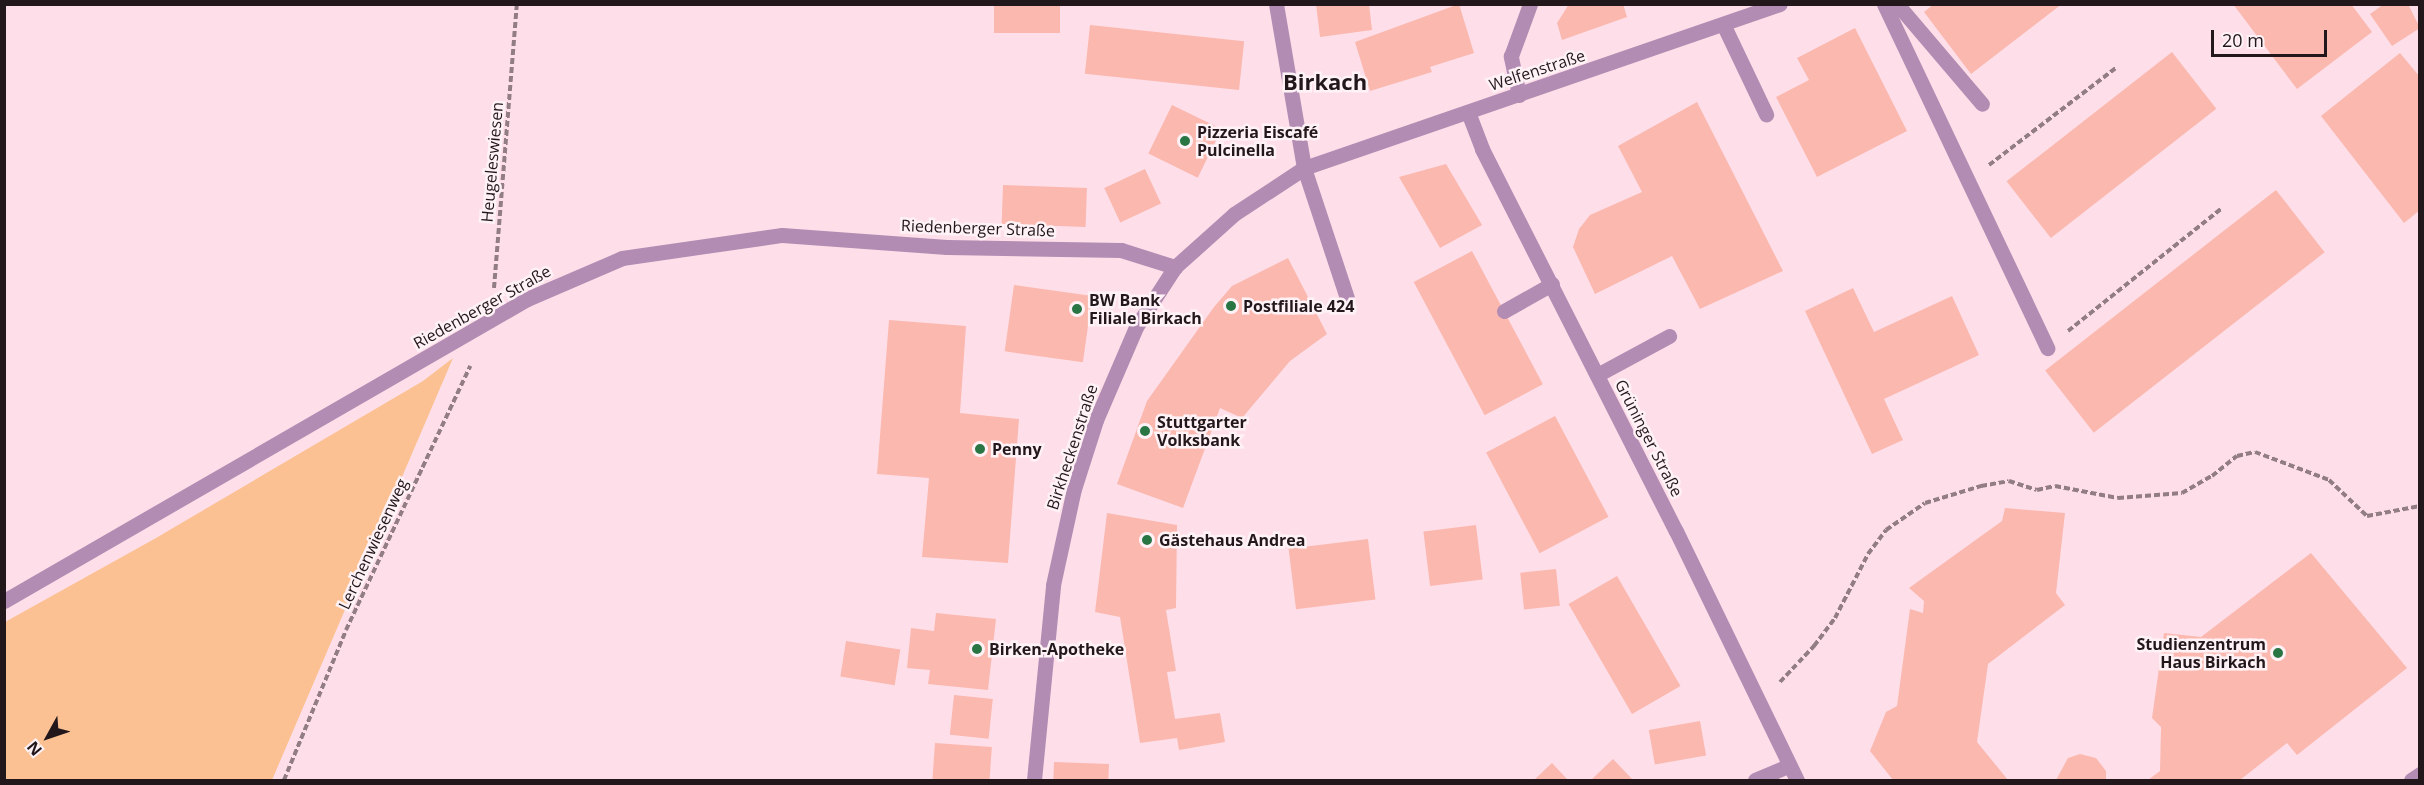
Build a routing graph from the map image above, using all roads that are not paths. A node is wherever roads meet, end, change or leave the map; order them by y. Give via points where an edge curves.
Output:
1 (1276, 4) edge
2 (1530, 4) edge
3 (1780, 4) edge
4 (1884, 4) edge
5 (1897, 4) edge
6 (1724, 26) junction
7 (1518, 95) junction
8 (1982, 104) dead end
9 (1468, 112) junction
10 (1766, 114) dead end
11 (1304, 168) junction
12 (1175, 267) junction
13 (1552, 284) junction
14 (1347, 298) dead end
15 (1504, 311) dead end
16 (1669, 336) dead end
17 (2047, 348) road end
18 (1597, 375) junction
19 (4, 601) edge
20 (1788, 766) junction
21 (2420, 774) edge
22 (1034, 780) edge
23 (1755, 780) edge
24 (1797, 780) edge
25 (2411, 780) edge

1 - 11 street
2 - 7 street via 1511,56
3 - 6 street, Welfenstraße
4 - 17 street
5 - 8 street
6 - 7 street, Welfenstraße
6 - 10 street
7 - 9 street, Welfenstraße
9 - 11 street, Welfenstraße
9 - 13 street, Grüninger Straße via 1482,150
11 - 12 street, Birkheckenstraße via 1234,214
11 - 14 street
12 - 19 street, Riedenberger Straße via 1120,250 946,247 782,235 622,258 527,299
12 - 22 street, Birkheckenstraße via 1136,327 1096,420 1074,489 1053,585
13 - 15 street
13 - 18 street, Grüninger Straße
16 - 18 street
18 - 20 street, Grüninger Straße
20 - 23 street
20 - 24 street, Grüninger Straße
21 - 25 street

